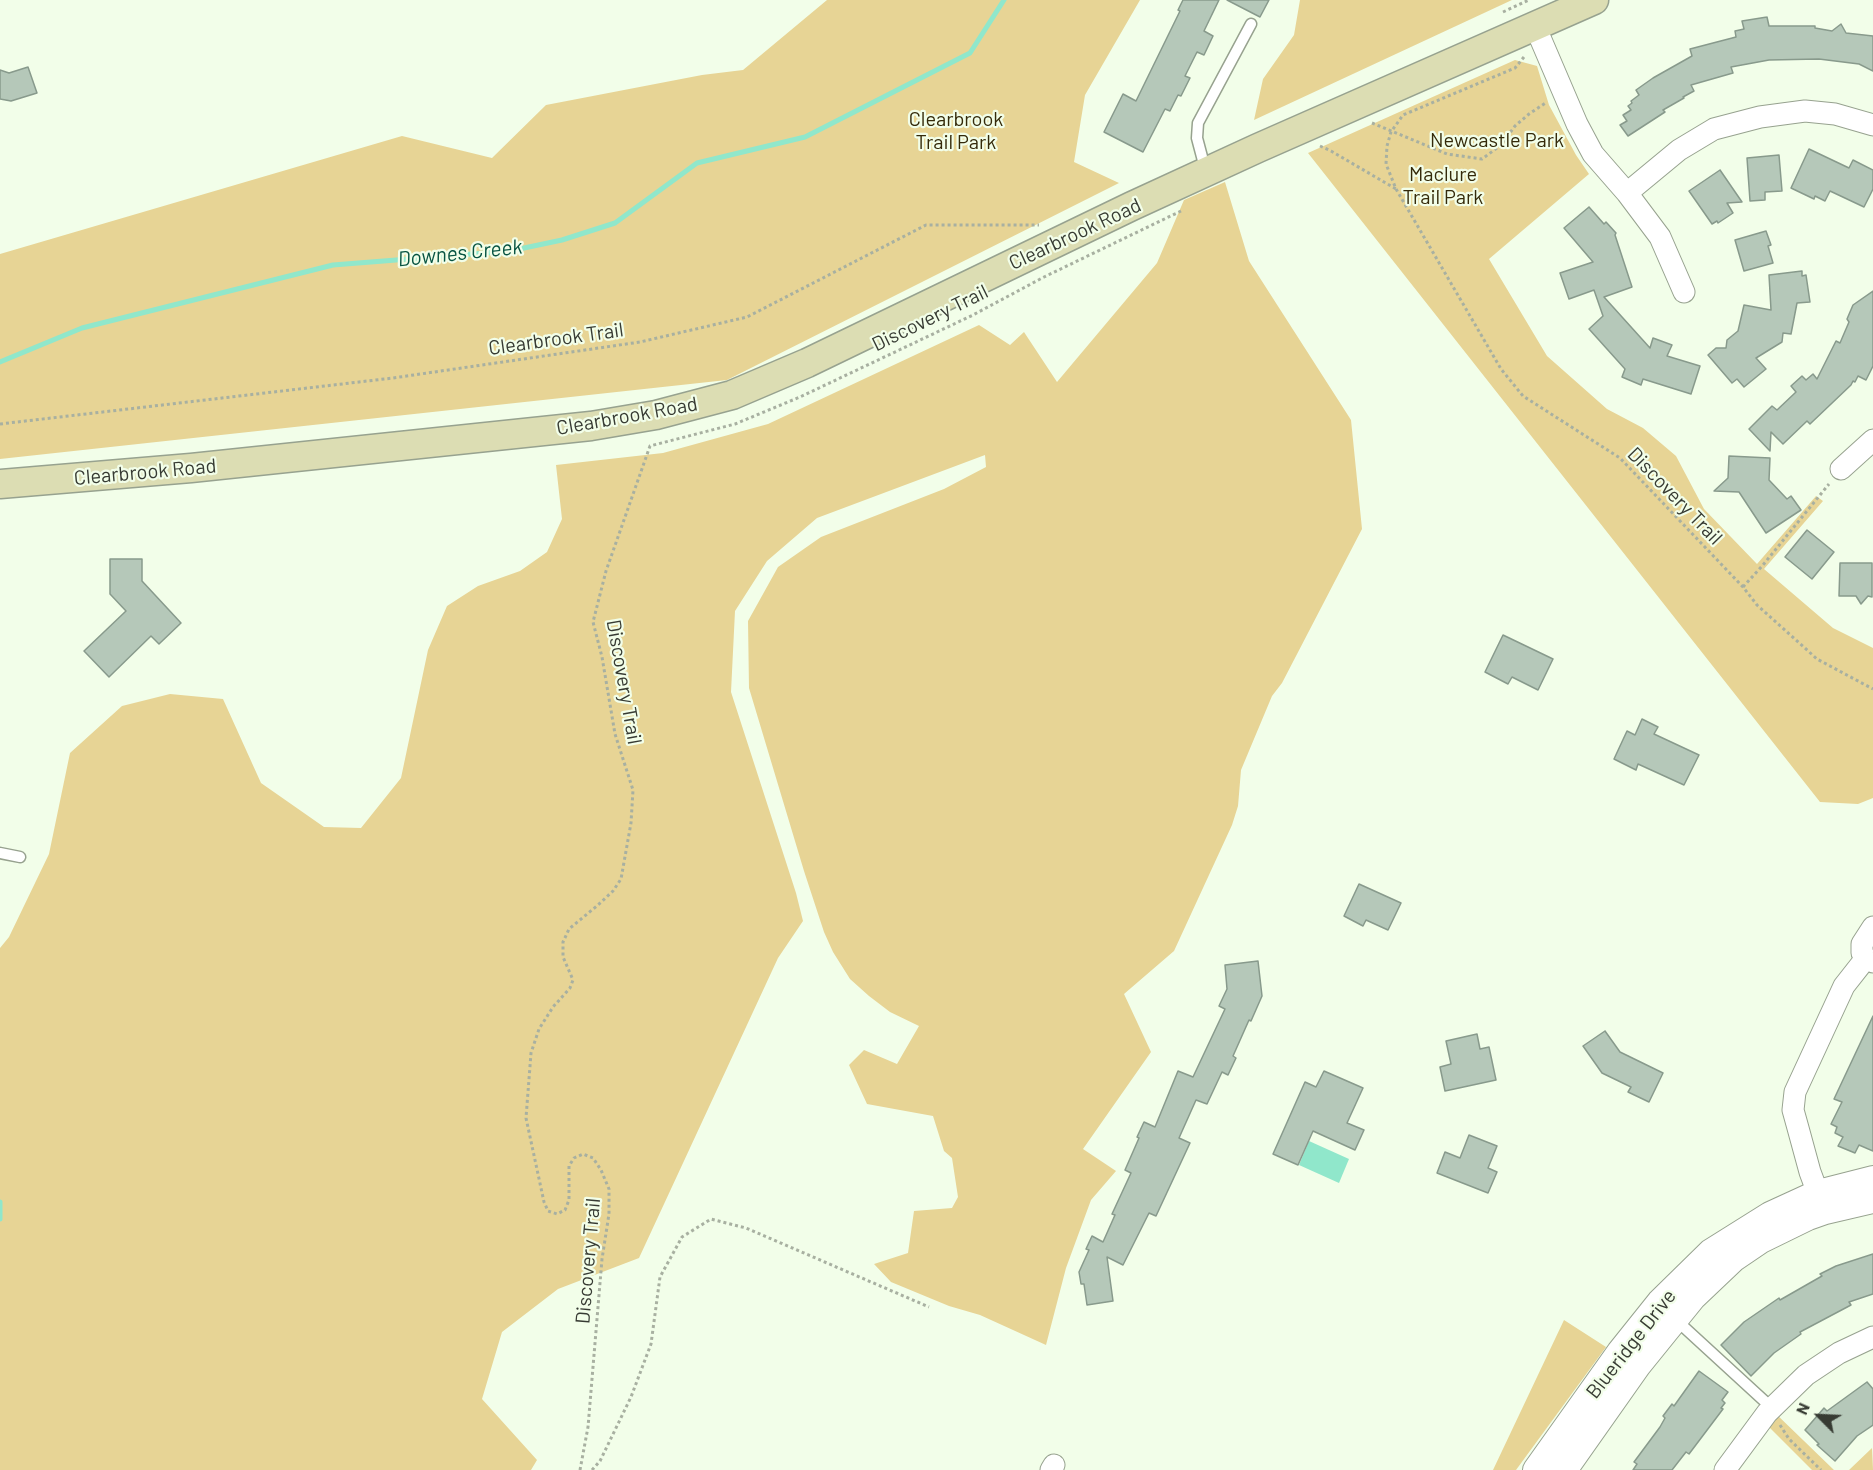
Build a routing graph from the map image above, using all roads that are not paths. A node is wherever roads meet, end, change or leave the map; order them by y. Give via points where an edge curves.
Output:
1 (1594, 0) edge
2 (1532, 13) edge
3 (1251, 24) dead end
4 (1873, 125) edge
5 (1206, 172) junction
6 (1627, 193) junction
7 (1684, 292) dead end
8 (1873, 440) edge
9 (1841, 469) road end
10 (0, 484) edge
11 (0, 853) edge
12 (20, 857) dead end
13 (1873, 927) edge
14 (1870, 960) edge
15 (1873, 1179) edge
16 (1873, 1200) edge
17 (1821, 1202) junction
18 (1675, 1319) junction
19 (1873, 1337) edge
20 (1769, 1411) junction
21 (1536, 1470) edge
22 (1564, 1470) edge
23 (1725, 1470) edge

1 - 2 main road, Clearbrook Road
2 - 5 main road, Clearbrook Road
2 - 6 street via 1577,124 1593,154
3 - 5 lane via 1198,123 1197,138
4 - 6 street via 1835,114 1805,111 1714,129 1679,150
5 - 10 main road, Clearbrook Road via 796,367 732,395 656,415 580,428
6 - 7 street via 1660,237
8 - 9 street
11 - 12 lane
13 - 14 street via 1862,944 1862,953
14 - 17 street via 1844,986 1795,1092 1793,1110
15 - 17 street, Blueridge Drive
16 - 17 street, Blueridge Drive
17 - 18 street, Blueridge Drive via 1733,1259
17 - 21 street, Blueridge Drive via 1770,1215 1711,1252 1660,1302
18 - 20 lane
18 - 22 street, Blueridge Drive
19 - 20 street via 1806,1375
20 - 23 street

